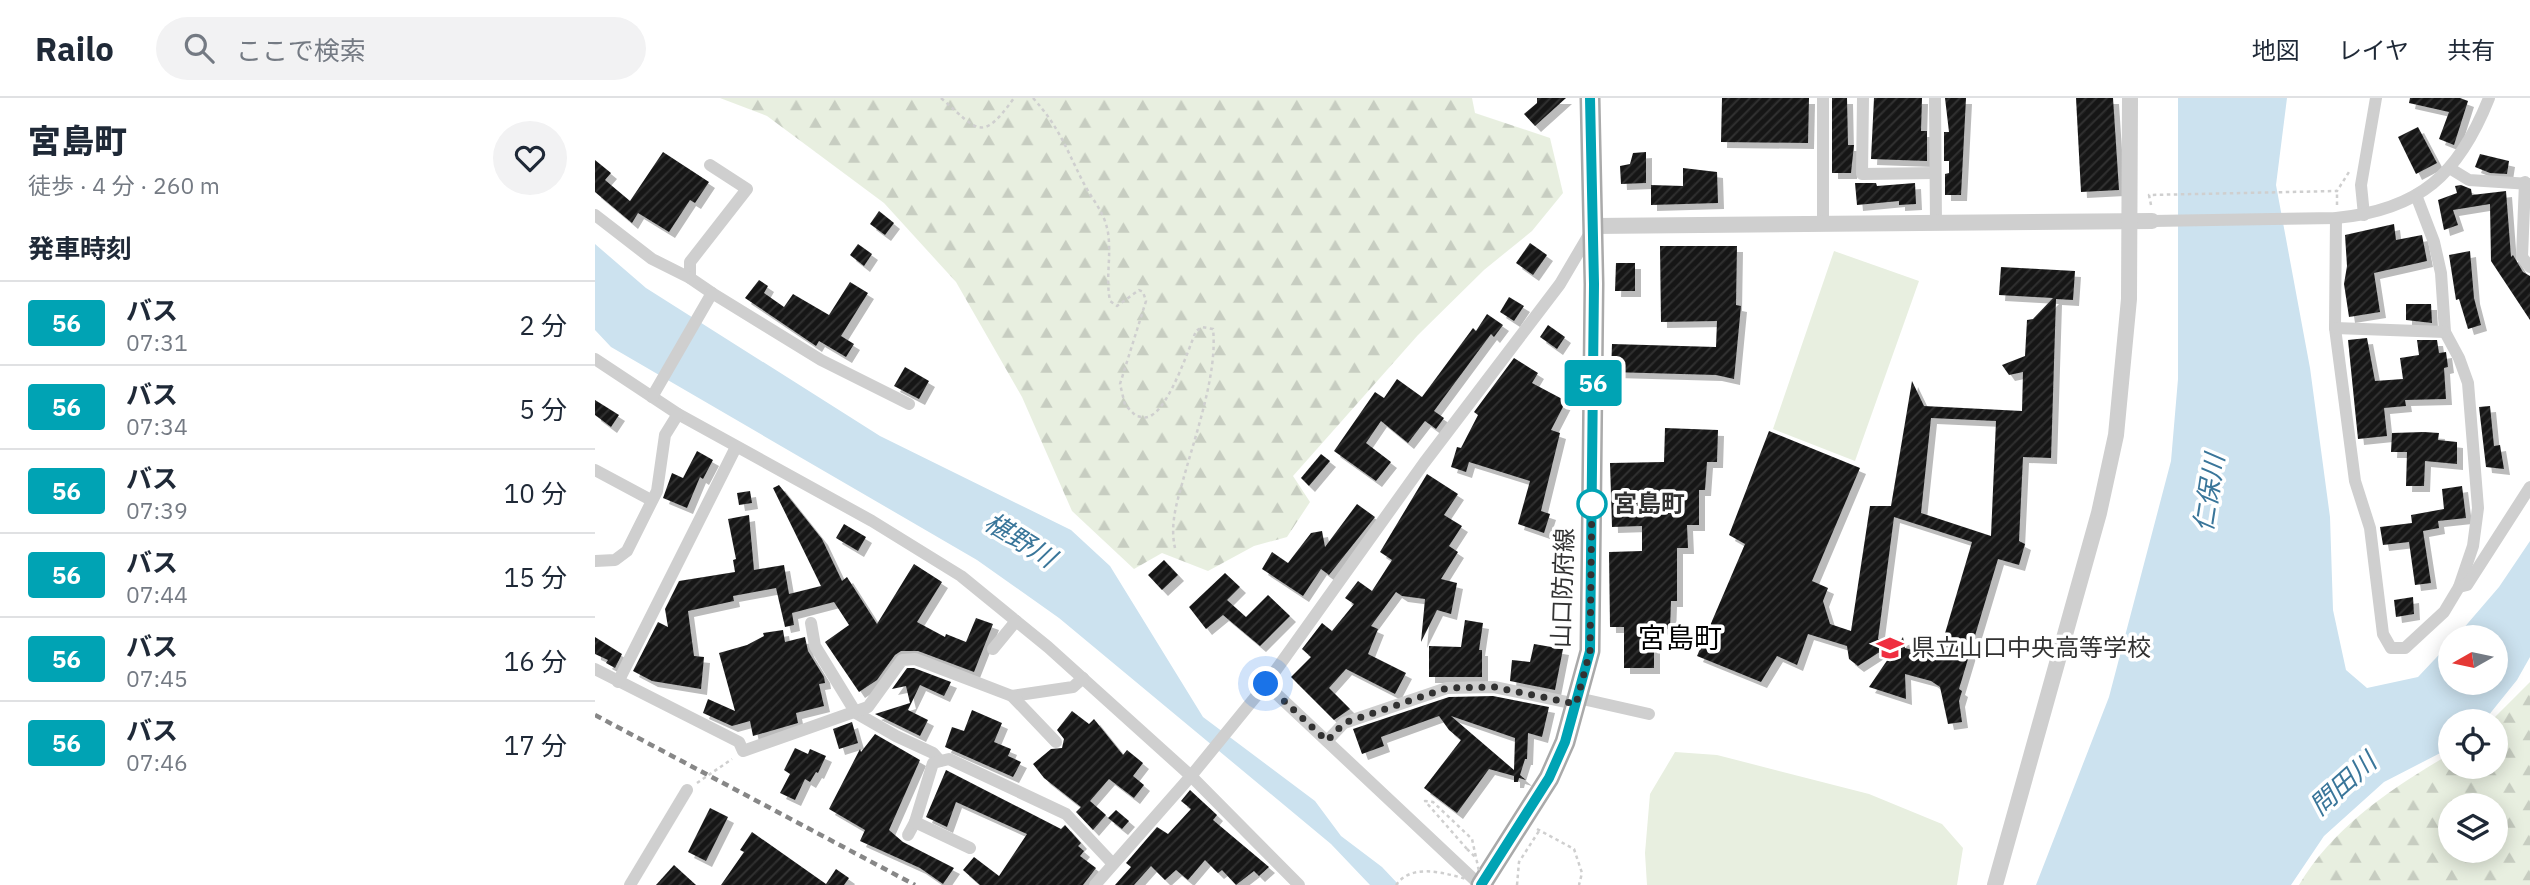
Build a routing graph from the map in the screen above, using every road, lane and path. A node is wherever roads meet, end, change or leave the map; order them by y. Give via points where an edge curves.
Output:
1 (941, 98) edge
2 (1014, 98) edge
3 (1033, 98) edge
4 (1590, 98) edge
5 (1823, 98) edge
6 (1863, 98) edge
7 (1935, 98) edge
8 (2130, 98) edge
9 (2376, 98) edge
10 (2489, 98) edge
11 (710, 165) dead end
12 (2451, 169) junction
13 (1935, 173) junction
14 (2528, 183) edge
15 (2331, 191) dead end
16 (2416, 195) junction
17 (595, 215) edge
18 (2364, 215) junction
19 (2527, 216) edge
20 (2154, 218) junction
21 (2332, 218) junction
22 (2130, 222) junction
23 (1936, 223) junction
24 (1823, 225) junction
25 (1594, 226) junction
26 (2530, 267) edge
27 (690, 278) junction
28 (711, 296) junction
29 (2335, 328) junction
30 (2445, 332) junction
31 (595, 359) edge
32 (654, 393) junction
33 (909, 404) dead end
34 (678, 414) junction
35 (736, 447) junction
36 (595, 470) edge
37 (2530, 487) edge
38 (651, 500) junction
39 (1175, 548) dead end
40 (595, 561) edge
41 (2459, 587) junction
42 (1016, 621) junction
43 (811, 623) dead end
44 (993, 649) dead end
45 (595, 669) edge
46 (1083, 678) junction
47 (618, 682) junction
48 (1263, 687) junction
49 (1012, 696) junction
50 (1577, 701) junction
51 (856, 713) junction
52 (1649, 714) dead end
53 (1327, 741) junction
54 (1056, 742) dead end
55 (743, 751) junction
56 (940, 761) junction
57 (1194, 773) junction
58 (687, 790) joint
59 (915, 822) junction
60 (1539, 831) dead end
61 (908, 835) dead end
62 (1546, 835) dead end
63 (970, 848) dead end
64 (1467, 849) dead end
65 (1113, 864) junction
66 (630, 885) edge
67 (1095, 885) edge
68 (1299, 885) edge
69 (1396, 885) edge
70 (1481, 885) edge
71 (1489, 885) edge
72 (1517, 885) edge
73 (1579, 885) edge
74 (1995, 885) edge

1 - 2 path via 976,128 984,129 997,122
3 - 39 path via 1061,133 1092,198 1102,207 1109,243 1110,302 1117,306 1139,290 1146,301 1120,384 1125,405 1136,416 1148,418 1156,413 1179,374 1196,331 1202,327 1213,330 1215,343 1205,394 1177,502
4 - 25 main road, 山口防府線
5 - 24 street
6 - 13 street via 1862,174
7 - 13 street
8 - 22 street
9 - 18 street via 2361,185
10 - 12 street via 2475,134
11 - 27 street via 747,189 690,262
12 - 14 street via 2469,180
12 - 16 street
13 - 23 street
14 - 19 street
15 - 20 path via 2149,195
16 - 18 street
16 - 30 street via 2441,273
17 - 27 street via 652,259
18 - 21 street
19 - 26 street via 2522,257
20 - 21 street
20 - 22 street
21 - 29 street
22 - 23 street
22 - 74 street via 2124,363 2110,468
23 - 24 street
24 - 25 street
25 - 48 street via 1560,284
25 - 50 main road, 山口防府線 via 1590,651
27 - 28 street
28 - 32 street
28 - 33 street via 821,360
29 - 30 street
29 - 41 street via 2355,481 2370,528 2383,634 2391,648 2405,648 2444,612
30 - 41 street via 2467,383 2478,508 2473,546
31 - 32 street
32 - 34 street
34 - 35 street
34 - 38 street via 665,435
35 - 42 street via 961,576
35 - 47 street
36 - 38 street
37 - 41 street via 2467,585
38 - 40 street via 627,551 615,560
42 - 44 street
42 - 46 street
43 - 51 street via 815,646
45 - 47 street
46 - 49 street via 1073,687
46 - 57 street
47 - 55 street via 739,742
48 - 53 street
48 - 57 street
49 - 51 street via 915,659 902,660 868,707
49 - 54 street
50 - 52 street
50 - 53 street via 1494,687 1447,688 1344,723
50 - 70 main road, 山口防府線 via 1549,778
51 - 55 street
51 - 56 street
53 - 70 street
55 - 58 path
56 - 59 street via 933,763
56 - 65 street via 949,759 1066,814
57 - 65 street
57 - 68 street
58 - 66 street
59 - 61 street
59 - 63 street
60 - 72 path via 1519,862
62 - 73 path via 1574,849 1582,873
64 - 70 path, bridge via 1425,802 1428,799 1472,839
65 - 67 street
69 - 70 path, bridge via 1409,874 1424,870
70 - 71 path, bridge

